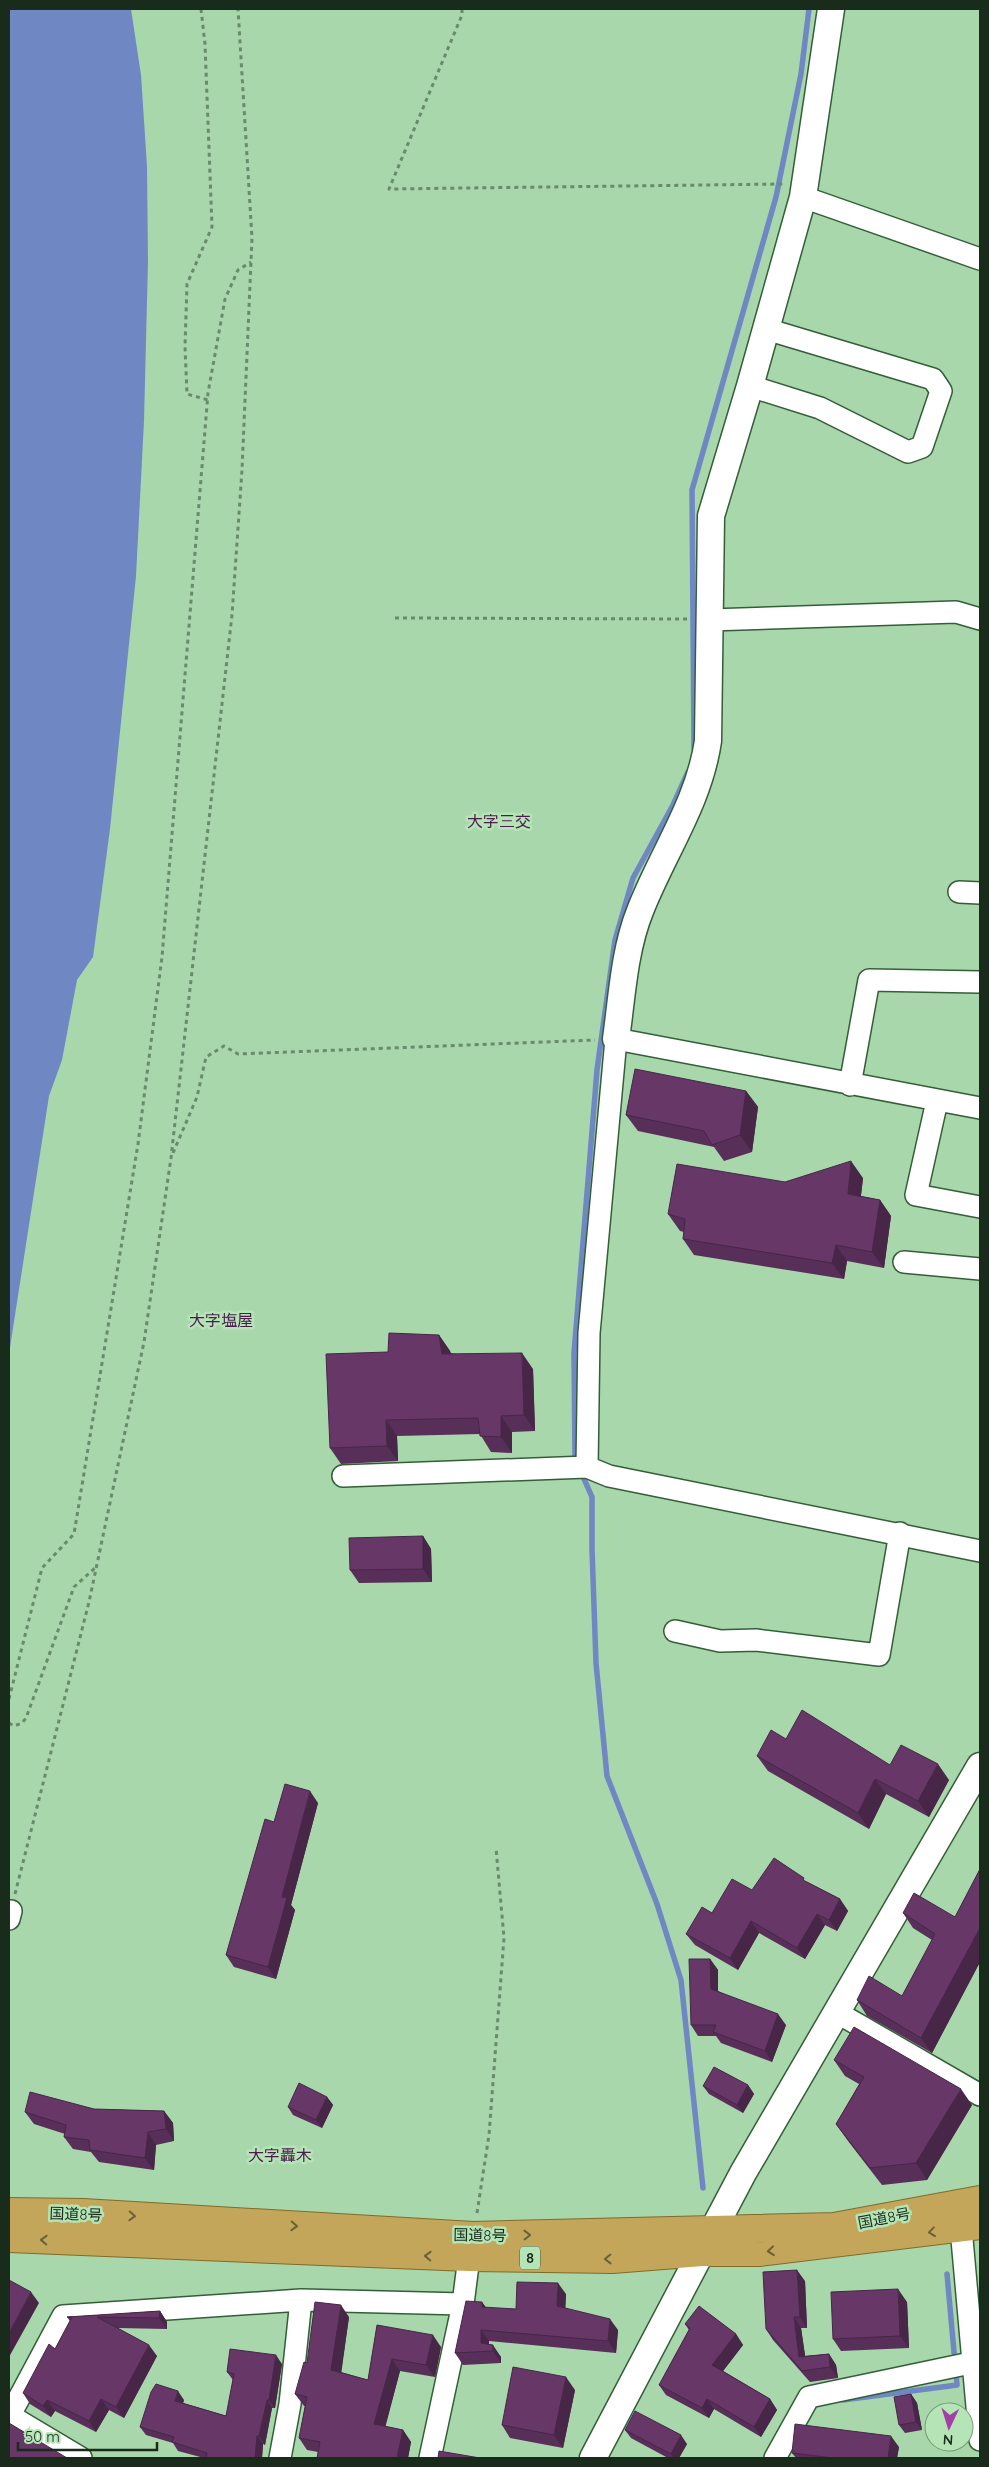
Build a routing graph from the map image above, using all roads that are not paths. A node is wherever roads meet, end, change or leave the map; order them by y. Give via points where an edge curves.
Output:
1 (831, 9) edge
2 (803, 190) junction
3 (980, 259) edge
4 (766, 330) junction
5 (750, 386) junction
6 (980, 619) edge
7 (710, 620) junction
8 (959, 892) dead end
9 (980, 893) edge
10 (980, 982) edge
11 (616, 1039) junction
12 (850, 1085) junction
13 (937, 1101) junction
14 (980, 1108) edge
15 (980, 1207) edge
16 (904, 1262) dead end
17 (980, 1269) edge
18 (587, 1467) junction
19 (343, 1476) dead end
20 (900, 1534) junction
21 (980, 1551) edge
22 (674, 1631) dead end
23 (980, 1766) edge
24 (838, 2013) junction
25 (980, 2095) edge
26 (980, 2200) edge
27 (9, 2212) edge
28 (971, 2227) edge
29 (9, 2238) edge
30 (708, 2242) junction
31 (471, 2247) junction
32 (301, 2300) junction
33 (463, 2304) junction
34 (977, 2361) edge
35 (9, 2415) edge
36 (980, 2440) edge
37 (81, 2458) edge
38 (280, 2458) edge
39 (430, 2458) edge
40 (593, 2458) edge
41 (774, 2458) edge

1 - 2 street
2 - 3 street
2 - 4 street
4 - 5 street
4 - 5 street via 933,379 941,391 922,447 908,452 820,408
5 - 7 street via 711,516
6 - 7 street via 956,612
7 - 11 street via 708,741 704,767 693,799 639,912 630,943
8 - 9 street
10 - 12 street via 869,980
11 - 12 street
11 - 18 street via 589,1333
12 - 13 street
13 - 14 street
13 - 15 street via 916,1195
16 - 17 street
18 - 19 street
18 - 20 street via 609,1476
20 - 21 street
20 - 22 street via 879,1655 756,1640 720,1641
23 - 24 street
24 - 25 street
24 - 30 street via 743,2173
26 - 30 highway, 国道8号 / 8 via 834,2227
27 -> 31 highway, 国道8号 / 8 via 84,2213
28 -> 30 highway, 国道8号 / 8 via 759,2252
28 - 34 street
31 -> 29 highway, 国道8号 / 8
30 - 31 highway, 国道8号 / 8 via 612,2259
30 - 40 street
31 - 33 street
32 - 33 street
32 - 35 street via 63,2316
32 - 38 street via 290,2404
33 - 39 street
34 - 36 street
34 - 41 street via 809,2397
35 - 37 street

